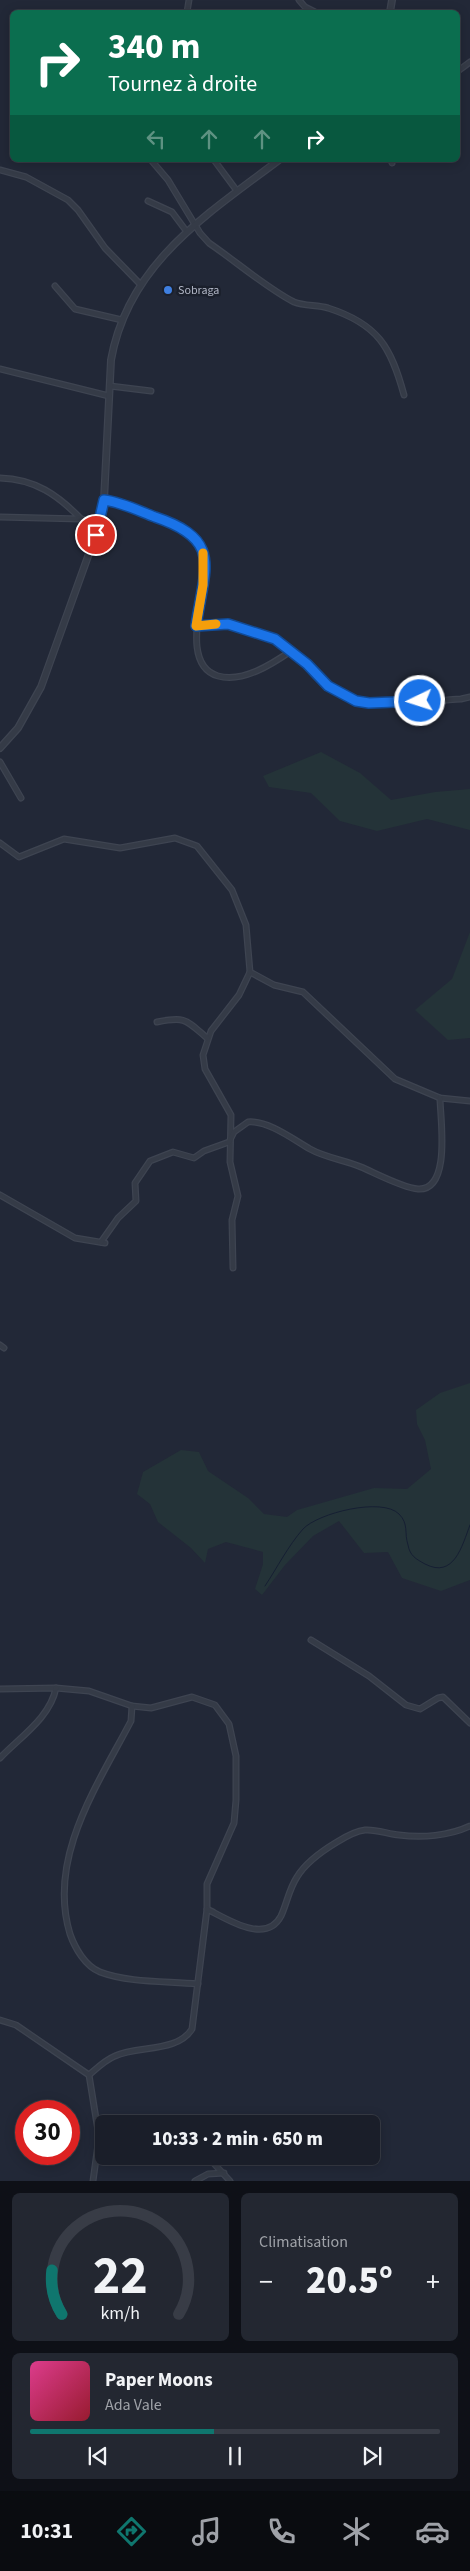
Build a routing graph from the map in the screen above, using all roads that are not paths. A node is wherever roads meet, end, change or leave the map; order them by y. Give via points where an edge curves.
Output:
1 (299, 0) edge
2 (311, 10) edge
3 (153, 162) edge
4 (215, 162) edge
5 (276, 162) edge
6 (0, 170) edge
7 (237, 191) junction
8 (148, 201) dead end
9 (195, 225) junction
10 (187, 232) junction
11 (140, 284) junction
12 (55, 286) dead end
13 (122, 320) junction
14 (0, 369) edge
15 (110, 386) junction
16 (151, 392) dead end
17 (404, 395) dead end
18 (109, 396) junction
19 (0, 478) edge
20 (104, 500) junction
21 (0, 517) edge
22 (81, 519) junction
23 (100, 523) junction
24 (196, 626) junction
25 (291, 651) junction
26 (470, 696) edge
27 (0, 748) edge
28 (0, 762) edge
29 (21, 798) dead end
30 (0, 843) edge
31 (250, 972) junction
32 (157, 1022) dead end
33 (207, 1038) junction
34 (440, 1098) junction
35 (470, 1101) edge
36 (229, 1142) junction
37 (0, 1195) edge
38 (233, 1268) dead end
39 (311, 1640) dead end
40 (56, 1688) junction
41 (0, 1689) edge
42 (132, 1706) junction
43 (470, 1723) edge
44 (0, 1758) edge
45 (470, 1826) edge
46 (207, 1909) junction
47 (198, 1984) junction
48 (0, 2020) edge
49 (89, 2075) junction
50 (96, 2115) edge
51 (95, 2159) edge
52 (216, 2165) edge
53 (224, 2173) junction
54 (92, 2181) edge
55 (195, 2181) edge
56 (230, 2181) edge

1 - 2 street
3 - 9 street via 168,180
4 - 7 street
5 - 7 street
6 - 11 street via 26,176 68,200 105,248
7 - 9 street
8 - 10 street via 172,212
9 - 10 street
9 - 17 street via 209,243 283,296 296,303 328,308 376,334 389,352
10 - 11 street
11 - 13 street
12 - 13 street via 75,309
13 - 15 street via 114,343
14 - 18 street
15 - 16 street
15 - 18 street
18 - 20 street
19 - 22 street via 18,478 61,498
20 - 23 street
20 - 24 street via 182,527 196,538 203,550 205,565
21 - 22 street
22 - 23 street
23 - 27 street via 40,688 18,728
24 - 25 street via 228,624 275,639
24 - 25 street via 201,659 207,670 224,678 234,678 272,665
25 - 26 street via 328,686 356,701 391,703
28 - 29 street
30 - 31 street via 19,857 64,839 120,848 175,838 197,846 232,890 246,925
31 - 33 street via 239,995
31 - 34 street via 274,985 303,992 395,1079
32 - 33 street via 177,1018 185,1020
33 - 36 street via 205,1069 231,1115
34 - 35 street
34 - 36 street via 444,1154 434,1181 425,1188 418,1189 383,1178 312,1151 262,1124 242,1125
36 - 37 street via 194,1158 173,1152 150,1161 135,1183 136,1201 118,1218 103,1242 75,1238
36 - 38 street via 238,1196 232,1220
39 - 43 street via 369,1676 406,1705 420,1709 443,1697
40 - 41 street
40 - 42 street via 98,1692
40 - 44 street via 43,1716
42 - 46 street via 151,1708 199,1698 214,1705 229,1724 236,1756 234,1823 208,1884
42 - 47 street via 131,1721 72,1841 64,1882 65,1913 72,1941 79,1953 100,1972
45 - 46 street via 444,1834 400,1836 363,1830 350,1835 305,1865 290,1890 280,1918 268,1928 240,1926
46 - 47 street
47 - 49 street via 193,2023 188,2035 170,2044 114,2056
48 - 49 street via 16,2025
49 - 50 street
51 - 54 street
52 - 53 street
53 - 55 street via 208,2174
53 - 56 street

